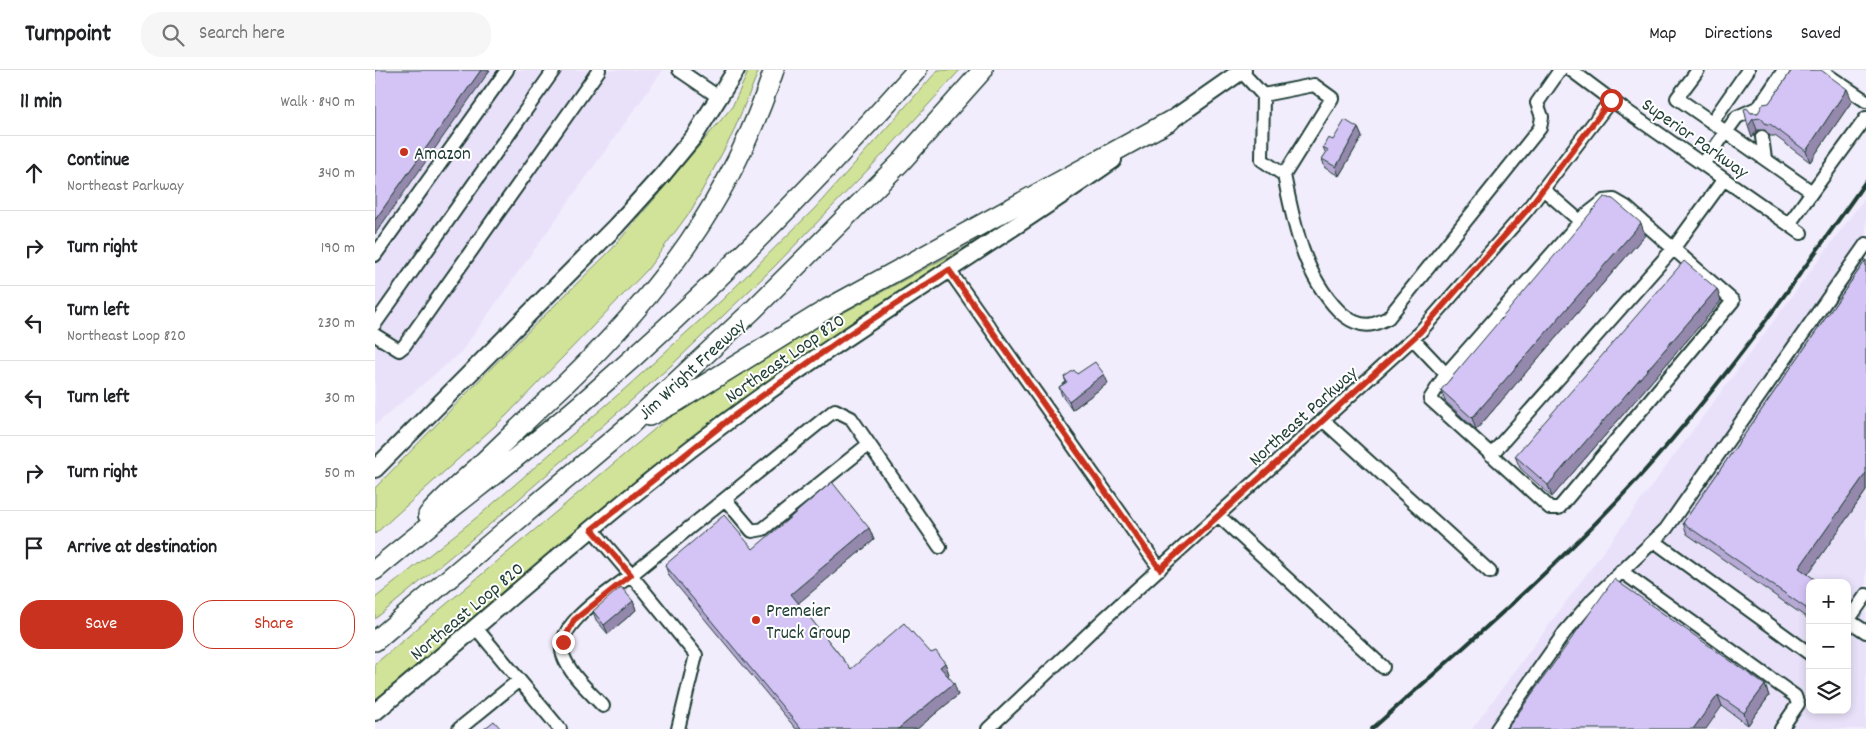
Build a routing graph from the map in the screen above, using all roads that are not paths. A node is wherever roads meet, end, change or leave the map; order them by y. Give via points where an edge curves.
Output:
1 (507, 70) edge
2 (554, 70) edge
3 (599, 70) edge
4 (679, 70) edge
5 (736, 70) edge
6 (773, 70) edge
7 (917, 70) edge
8 (983, 70) edge
9 (1560, 70) edge
10 (1571, 70) edge
11 (1698, 70) edge
12 (1747, 70) edge
13 (1784, 70) edge
14 (1820, 70) edge
15 (1242, 71) edge
16 (1263, 95) junction
17 (720, 98) junction
18 (1611, 100) junction
19 (1866, 102) edge
20 (1866, 118) edge
21 (1170, 121) junction
22 (1712, 122) junction
23 (1726, 132) junction
24 (1762, 137) dead end
25 (1765, 159) junction
26 (1703, 164) junction
27 (1284, 175) junction
28 (1724, 179) junction
29 (1543, 189) junction
30 (1812, 192) junction
31 (1580, 221) junction
32 (1789, 224) junction
33 (1801, 233) dead end
34 (1866, 244) edge
35 (1673, 249) junction
36 (375, 256) edge
37 (949, 270) junction
38 (375, 324) edge
39 (375, 334) edge
40 (1413, 339) junction
41 (1446, 374) junction
42 (1324, 421) junction
43 (630, 425) junction
44 (869, 444) junction
45 (1491, 454) junction
46 (375, 469) edge
47 (725, 499) junction
48 (1219, 516) junction
49 (592, 529) junction
50 (1654, 541) junction
51 (940, 547) dead end
52 (400, 549) junction
53 (1160, 569) junction
54 (375, 570) edge
55 (1621, 571) junction
56 (1490, 572) dead end
57 (631, 575) junction
58 (1866, 595) edge
59 (1851, 617) edge
60 (1851, 623) edge
61 (476, 628) junction
62 (1866, 632) edge
63 (375, 641) edge
64 (1806, 651) edge
65 (1383, 667) dead end
66 (518, 681) junction
67 (603, 706) dead end
68 (375, 712) edge
69 (459, 729) edge
70 (560, 729) edge
71 (678, 729) edge
72 (988, 729) edge
73 (1497, 729) edge
74 (1781, 729) edge

1 - 36 street
2 - 38 street
3 - 39 street via 404,346 399,350
4 - 17 street
5 - 17 main road
6 - 52 highway via 729,179 655,290 616,333 435,507
7 - 52 highway via 821,177 717,280 591,396
8 - 43 highway, Jim Wright Freeway via 875,188 753,310
9 - 27 street via 1537,103 1542,117 1540,128 1388,318 1372,324 1346,318 1315,281 1303,254
10 - 18 street, Superior Parkway
11 - 22 street via 1677,98
12 - 22 street
13 - 23 street via 1759,112 1737,117
14 - 19 street
15 - 16 street
15 - 21 main road, Northeast Loop 820
16 - 27 street via 1262,160
16 - 27 street via 1314,85 1332,98
17 - 46 main road via 690,142 616,226
18 - 26 street, Superior Parkway
18 - 29 street, Northeast Parkway
20 - 30 street
21 - 37 main road, Northeast Loop 820 via 1041,211
21 - 43 highway via 827,309 678,402
22 - 23 street
23 - 25 street
23 - 26 street
24 - 25 street
25 - 30 street
26 - 28 street, Superior Parkway
28 - 32 street, Superior Parkway
28 - 35 street
29 - 31 street
29 - 40 street, Northeast Parkway
30 - 32 street
31 - 35 street via 1594,207 1614,200
31 - 41 street
32 - 33 street, Superior Parkway
34 - 50 street via 1666,529
35 - 45 street
35 - 45 street via 1733,301 1559,508 1550,508
37 - 49 main road, Northeast Loop 820 via 843,338 731,418
37 - 53 street
40 - 41 street
40 - 42 street, Northeast Parkway
41 - 45 street via 1430,399
42 - 48 street, Northeast Parkway
42 - 56 street
43 - 63 highway, Jim Wright Freeway
44 - 47 street via 763,530 752,531
44 - 47 street via 851,418 835,410
44 - 51 street
47 - 57 street
48 - 53 street, Northeast Parkway
48 - 65 street
49 - 57 street
49 - 61 main road, Northeast Loop 820
50 - 55 street
50 - 64 street
52 - 54 highway
53 - 72 street, Northeast Parkway
55 - 73 street via 1565,632
55 - 74 street via 1795,696 1798,704
57 - 67 street via 574,620 563,642 564,657 572,672
57 - 71 street via 696,655
58 - 59 street
60 - 62 street
61 - 66 street
61 - 68 main road, Northeast Loop 820
66 - 69 street
66 - 70 street

